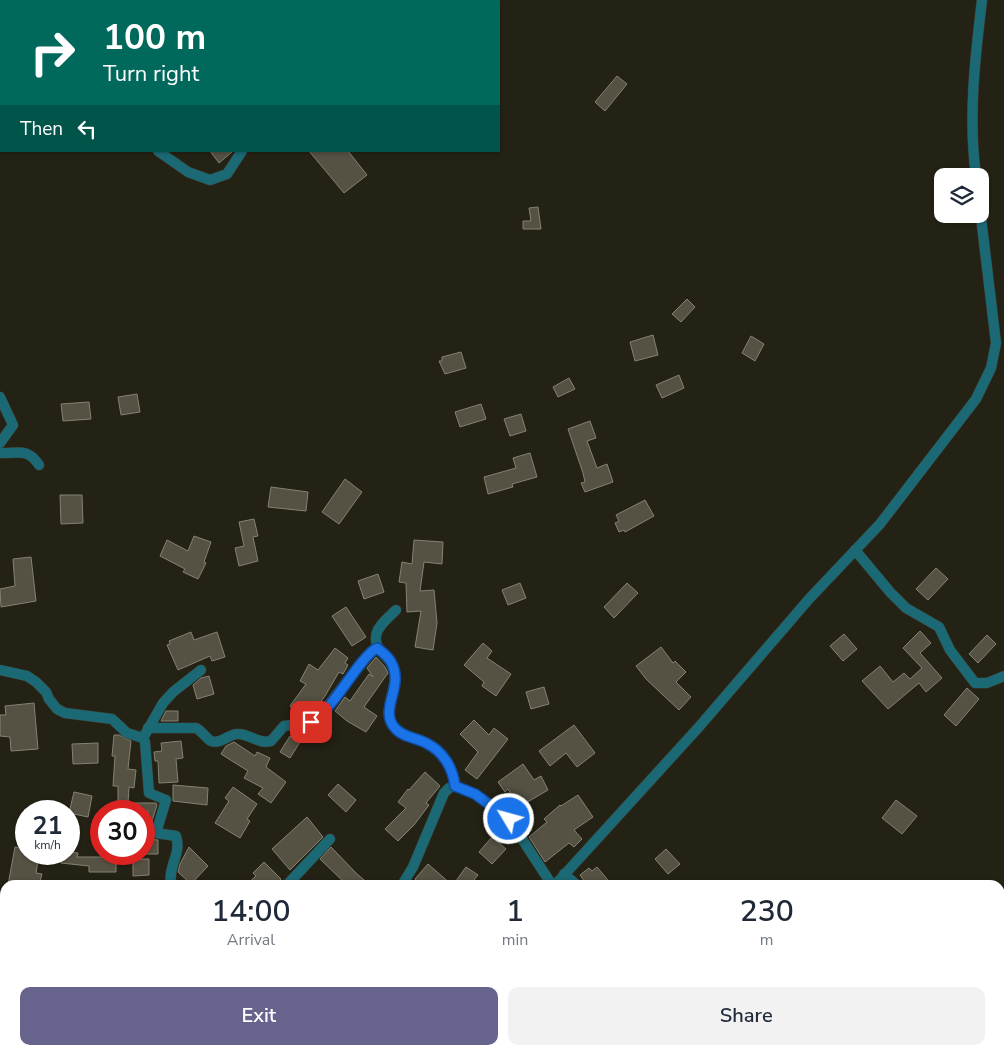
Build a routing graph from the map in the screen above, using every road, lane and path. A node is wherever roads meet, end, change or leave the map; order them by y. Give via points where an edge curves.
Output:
1 (982, 0) edge
2 (159, 152) edge
3 (241, 152) edge
4 (975, 168) edge
5 (982, 223) edge
6 (0, 397) edge
7 (0, 443) edge
8 (0, 454) edge
9 (39, 464) dead end
10 (855, 550) junction
11 (396, 610) dead end
12 (377, 648) junction
13 (0, 670) edge
14 (201, 670) dead end
15 (1004, 676) edge
16 (146, 733) junction
17 (455, 786) junction
18 (330, 839) dead end
19 (564, 874) junction
20 (170, 880) edge
21 (292, 880) edge
22 (405, 880) edge
23 (551, 880) edge
24 (559, 880) edge
25 (571, 880) edge

1 - 4 street via 973,100
2 - 3 street via 188,172 210,180 227,174
5 - 10 street via 996,343 991,368 976,400 950,436 880,524
6 - 7 street via 13,425
8 - 9 street via 23,452 33,456
10 - 15 street via 906,608 939,627 950,650 975,683 987,683
10 - 19 street
11 - 12 street via 378,630
12 - 16 street via 320,716 311,722 284,726 271,741 236,734 214,742 196,728
12 - 17 street via 395,670 396,685 389,716 395,729 437,751 454,773
13 - 16 street via 27,676 46,692 57,709 65,713 112,719 127,732
14 - 16 street via 164,702
16 - 20 street via 149,793 166,800 156,833 176,836 178,841
17 - 22 street via 444,793
17 - 23 street via 475,794 509,819
18 - 21 street
19 - 24 street
19 - 25 street

